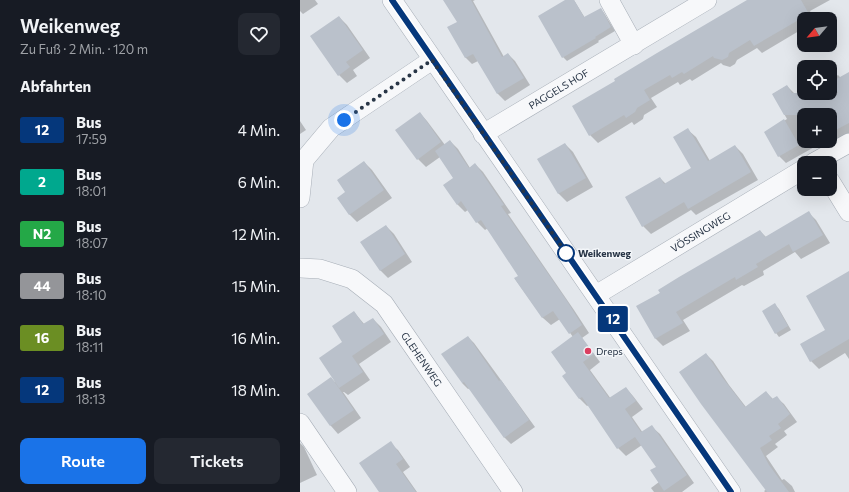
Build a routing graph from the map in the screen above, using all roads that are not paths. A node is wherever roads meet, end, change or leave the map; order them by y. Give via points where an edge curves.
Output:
1 (392, 0) edge
2 (609, 0) edge
3 (707, 0) edge
4 (634, 44) junction
5 (432, 60) junction
6 (484, 134) junction
7 (849, 143) edge
8 (827, 156) edge
9 (797, 174) edge
10 (837, 192) edge
11 (300, 198) edge
12 (849, 212) edge
13 (300, 268) edge
14 (596, 295) junction
15 (300, 423) edge
16 (347, 492) edge
17 (513, 492) edge
18 (731, 492) edge

1 - 5 street
2 - 4 street
3 - 4 street, PAGGELS HOF
4 - 6 street, PAGGELS HOF
5 - 6 street
5 - 11 street via 331,128 304,160
6 - 14 street
7 - 8 street, VÖSSINGWEG
9 - 14 street, VÖSSINGWEG
10 - 12 street
13 - 17 street, GLEHENWEG via 320,269 352,279 384,304
14 - 18 street
15 - 16 street

